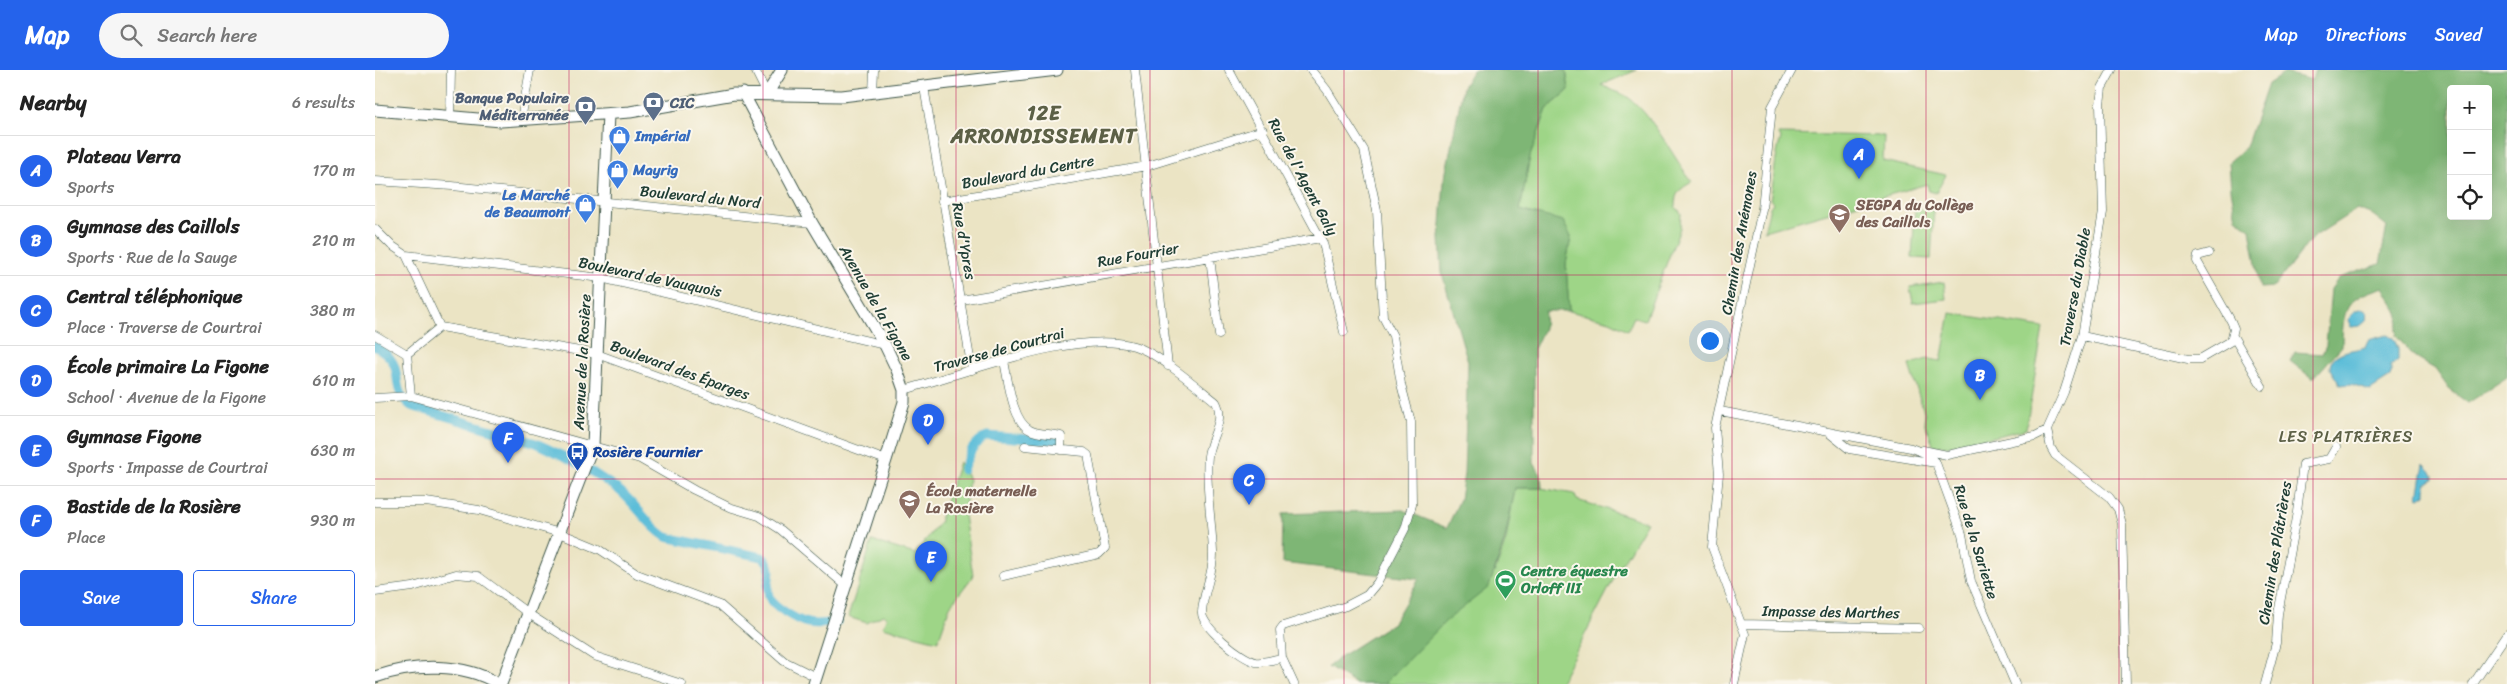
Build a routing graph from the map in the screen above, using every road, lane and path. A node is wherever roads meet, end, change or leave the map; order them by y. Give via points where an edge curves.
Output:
1 (451, 70) edge
2 (529, 70) edge
3 (755, 70) edge
4 (782, 70) edge
5 (874, 70) edge
6 (1057, 70) edge
7 (1135, 70) edge
8 (1229, 70) edge
9 (1311, 70) edge
10 (1792, 70) edge
11 (2112, 70) edge
12 (1003, 73) edge
13 (924, 87) junction
14 (743, 93) junction
15 (873, 93) junction
16 (767, 94) junction
17 (375, 110) edge
18 (608, 114) junction
19 (451, 118) junction
20 (521, 120) junction
21 (1263, 130) junction
22 (1147, 166) junction
23 (375, 181) edge
24 (603, 201) junction
25 (942, 201) junction
26 (812, 223) junction
27 (375, 228) edge
28 (1321, 238) junction
29 (2209, 253) dead end
30 (405, 254) junction
31 (1210, 257) junction
32 (1158, 266) junction
33 (601, 278) junction
34 (961, 300) junction
35 (440, 327) junction
36 (1344, 332) dead end
37 (375, 335) edge
38 (1219, 335) dead end
39 (2082, 336) junction
40 (2233, 336) junction
41 (885, 345) junction
42 (407, 354) junction
43 (597, 354) junction
44 (1004, 361) junction
45 (1168, 366) junction
46 (972, 370) junction
47 (2262, 386) dead end
48 (903, 390) junction
49 (405, 396) junction
50 (375, 398) edge
51 (1720, 411) junction
52 (2047, 430) junction
53 (1828, 432) junction
54 (593, 445) junction
55 (1062, 445) junction
56 (1025, 446) dead end
57 (2336, 447) dead end
58 (1918, 450) junction
59 (1947, 455) junction
60 (886, 460) junction
61 (1936, 462) junction
62 (375, 502) edge
63 (559, 533) junction
64 (1003, 576) dead end
65 (845, 586) junction
66 (375, 592) edge
67 (529, 614) junction
68 (1743, 624) junction
69 (1919, 628) dead end
70 (2507, 634) edge
71 (1282, 658) junction
72 (375, 677) edge
73 (815, 680) edge
74 (500, 684) edge
75 (682, 684) edge
76 (1294, 684) edge
77 (1734, 684) edge
78 (2015, 684) edge
79 (2126, 684) edge
80 (2265, 684) edge
81 (2473, 684) edge

1 - 19 street
2 - 20 street
3 - 16 street
4 - 16 street
5 - 15 street
6 - 12 street
7 - 22 street
8 - 21 street, Rue de l'Agent Galy
9 - 71 street via 1364,150 1377,211 1383,317 1393,336 1411,422 1412,505 1405,529 1377,583 1367,594 1346,606 1283,626 1280,630
10 - 51 street, Chemin des Anémones via 1772,107 1762,209
11 - 39 street, Traverse du Diable via 2102,88 2100,104 2103,212
12 - 13 street
13 - 15 street
13 - 25 street, Rue d'Ypres
14 - 16 street
14 - 18 street
14 - 26 street, Avenue de la Figone
15 - 16 street via 842,96
17 - 19 street
18 - 20 street
18 - 24 street, Avenue de la Rosière
19 - 20 street via 489,122
21 - 22 street, Boulevard du Centre
21 - 28 street, Rue de l'Agent Galy
22 - 25 street, Boulevard du Centre
22 - 32 street
23 - 24 street, Boulevard du Nord
24 - 26 street, Boulevard du Nord
24 - 33 street, Avenue de la Rosière
25 - 34 street, Rue d'Ypres
26 - 41 street, Avenue de la Figone
27 - 30 street
28 - 31 street, Rue Fourrier
28 - 36 street, Rue de l'Agent Galy
29 - 40 street via 2197,256 2197,261 2231,321
30 - 33 street, Boulevard de Vauquois
30 - 35 street
31 - 32 street, Rue Fourrier
31 - 38 street
32 - 34 street, Rue Fourrier
32 - 45 street
33 - 41 street, Boulevard de Vauquois
33 - 43 street, Avenue de la Rosière
34 - 46 street, Rue d'Ypres
35 - 42 street
35 - 43 street, Boulevard des Éparges
37 - 42 street
39 - 40 street via 2188,359 2200,359 2231,342
39 - 52 street, Traverse du Diable via 2064,392
40 - 47 street
41 - 48 street, Avenue de la Figone
42 - 49 street
43 - 54 street, Avenue de la Rosière
43 - 60 street, Boulevard des Éparges
44 - 45 street, Traverse de Courtrai via 1075,344 1122,344 1135,346
44 - 46 street, Traverse de Courtrai
44 - 55 street via 1015,407 1023,425 1037,433 1057,435
45 - 71 street, Traverse de Courtrai via 1216,402 1219,408 1220,418 1207,458 1212,576 1201,614 1213,632 1249,659 1263,662
46 - 48 street, Traverse de Courtrai
48 - 60 street, Avenue de la Figone via 904,402
49 - 50 street
49 - 54 street
51 - 53 street
51 - 68 street, Chemin des Anémones via 1715,428 1719,474 1712,547
52 - 59 street via 2035,436
52 - 79 street via 2055,456 2109,497 2118,509 2122,524
53 - 58 street
53 - 61 street via 1849,449
54 - 63 street, Avenue de la Rosière
54 - 65 street via 640,459 729,507 759,516 781,530
55 - 56 street
55 - 64 street via 1088,455 1105,548 1099,554
57 - 80 street, Chemin des Plâtrières via 2329,459 2303,464 2277,614 2276,643
58 - 59 street
58 - 61 street
59 - 61 street
60 - 65 street, Avenue de la Figone
61 - 78 street, Rue de la Sariette via 1962,534 1971,581
62 - 63 street via 426,502 479,510
63 - 67 street, Avenue de la Rosière
63 - 73 street via 599,549 637,574 720,605 784,660
65 - 73 street, Avenue de la Figone
66 - 67 street via 466,574 488,582
67 - 74 street, Avenue de la Rosière
67 - 75 street via 594,656
68 - 69 street, Impasse des Marthes
68 - 77 street, Chemin des Anémones via 1745,634
70 - 81 street
71 - 76 street
72 - 74 street via 420,668 472,672

